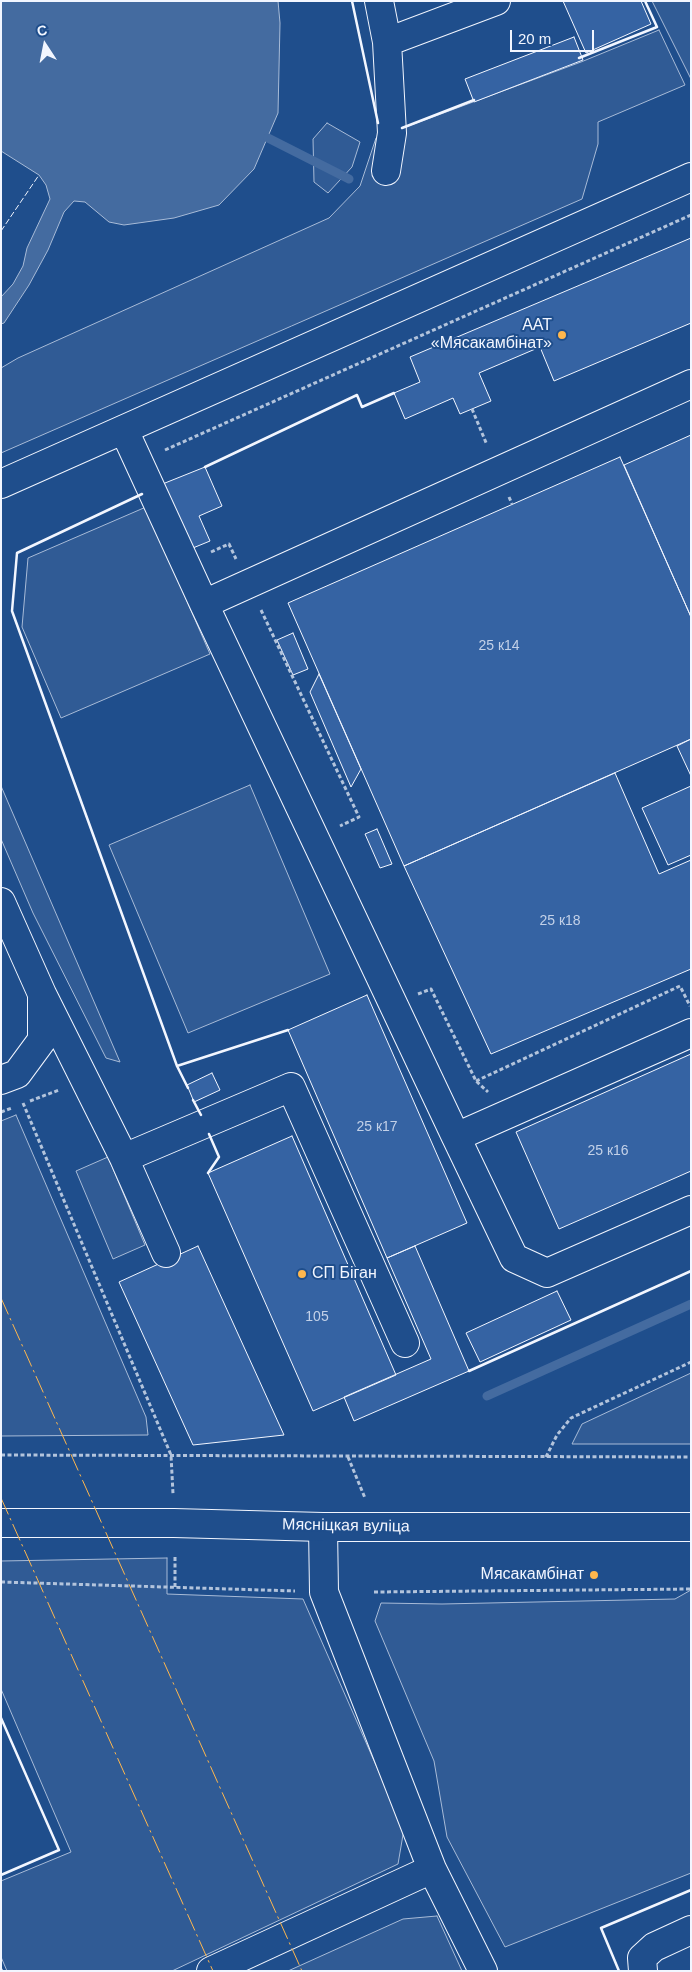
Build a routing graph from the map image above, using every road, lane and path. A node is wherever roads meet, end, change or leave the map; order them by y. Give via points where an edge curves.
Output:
1 (379, 1) edge
2 (496, 1) edge
3 (387, 42) junction
4 (386, 171) dead end
5 (691, 177) edge
6 (691, 215) edge
7 (691, 384) edge
8 (124, 430) junction
9 (139, 462) junction
10 (1, 484) edge
11 (204, 604) junction
12 (1, 902) edge
13 (42, 994) junction
14 (691, 1008) edge
15 (691, 1033) edge
16 (1, 1080) edge
17 (476, 1081) dead end
18 (86, 1082) junction
19 (23, 1103) junction
20 (1, 1112) edge
21 (456, 1137) junction
22 (124, 1158) junction
23 (691, 1210) edge
24 (166, 1253) dead end
25 (405, 1343) dead end
26 (691, 1362) edge
27 (1, 1455) edge
28 (171, 1455) junction
29 (348, 1457) junction
30 (546, 1457) junction
31 (691, 1457) edge
32 (173, 1494) dead end
33 (1, 1523) edge
34 (323, 1527) junction
35 (376, 1527) junction
36 (691, 1527) edge
37 (175, 1555) dead end
38 (1, 1582) edge
39 (175, 1587) junction
40 (691, 1589) edge
41 (295, 1591) dead end
42 (374, 1592) dead end
43 (432, 1869) junction
44 (691, 1930) edge
45 (211, 1971) edge
46 (483, 1971) edge
47 (643, 1971) edge

1 - 3 main road
2 - 3 main road
3 - 4 main road via 392,132
5 - 8 main road
6 - 9 path
7 - 11 main road
8 - 9 main road
8 - 10 main road
9 - 11 main road
11 - 21 main road
12 - 13 main road
13 - 16 main road via 42,1040 17,1074
13 - 18 main road
14 - 17 path via 680,986
15 - 21 main road
18 - 19 path
18 - 22 main road
19 - 20 path
19 - 28 path
21 - 23 main road via 514,1258 547,1273
22 - 24 main road
22 - 25 main road via 291,1086
26 - 30 path via 571,1418 557,1434
27 - 28 path
28 - 29 path
28 - 32 path
29 - 30 path
29 - 35 path
30 - 31 path
33 - 34 main road, Мясніцкая вуліца
34 - 35 main road, Мясніцкая вуліца
34 - 43 main road via 324,1592
35 - 36 main road, Мясніцкая вуліца
37 - 39 path
38 - 39 path
39 - 41 path
40 - 42 path
43 - 45 main road
43 - 46 main road
44 - 47 main road via 654,1947 642,1958

